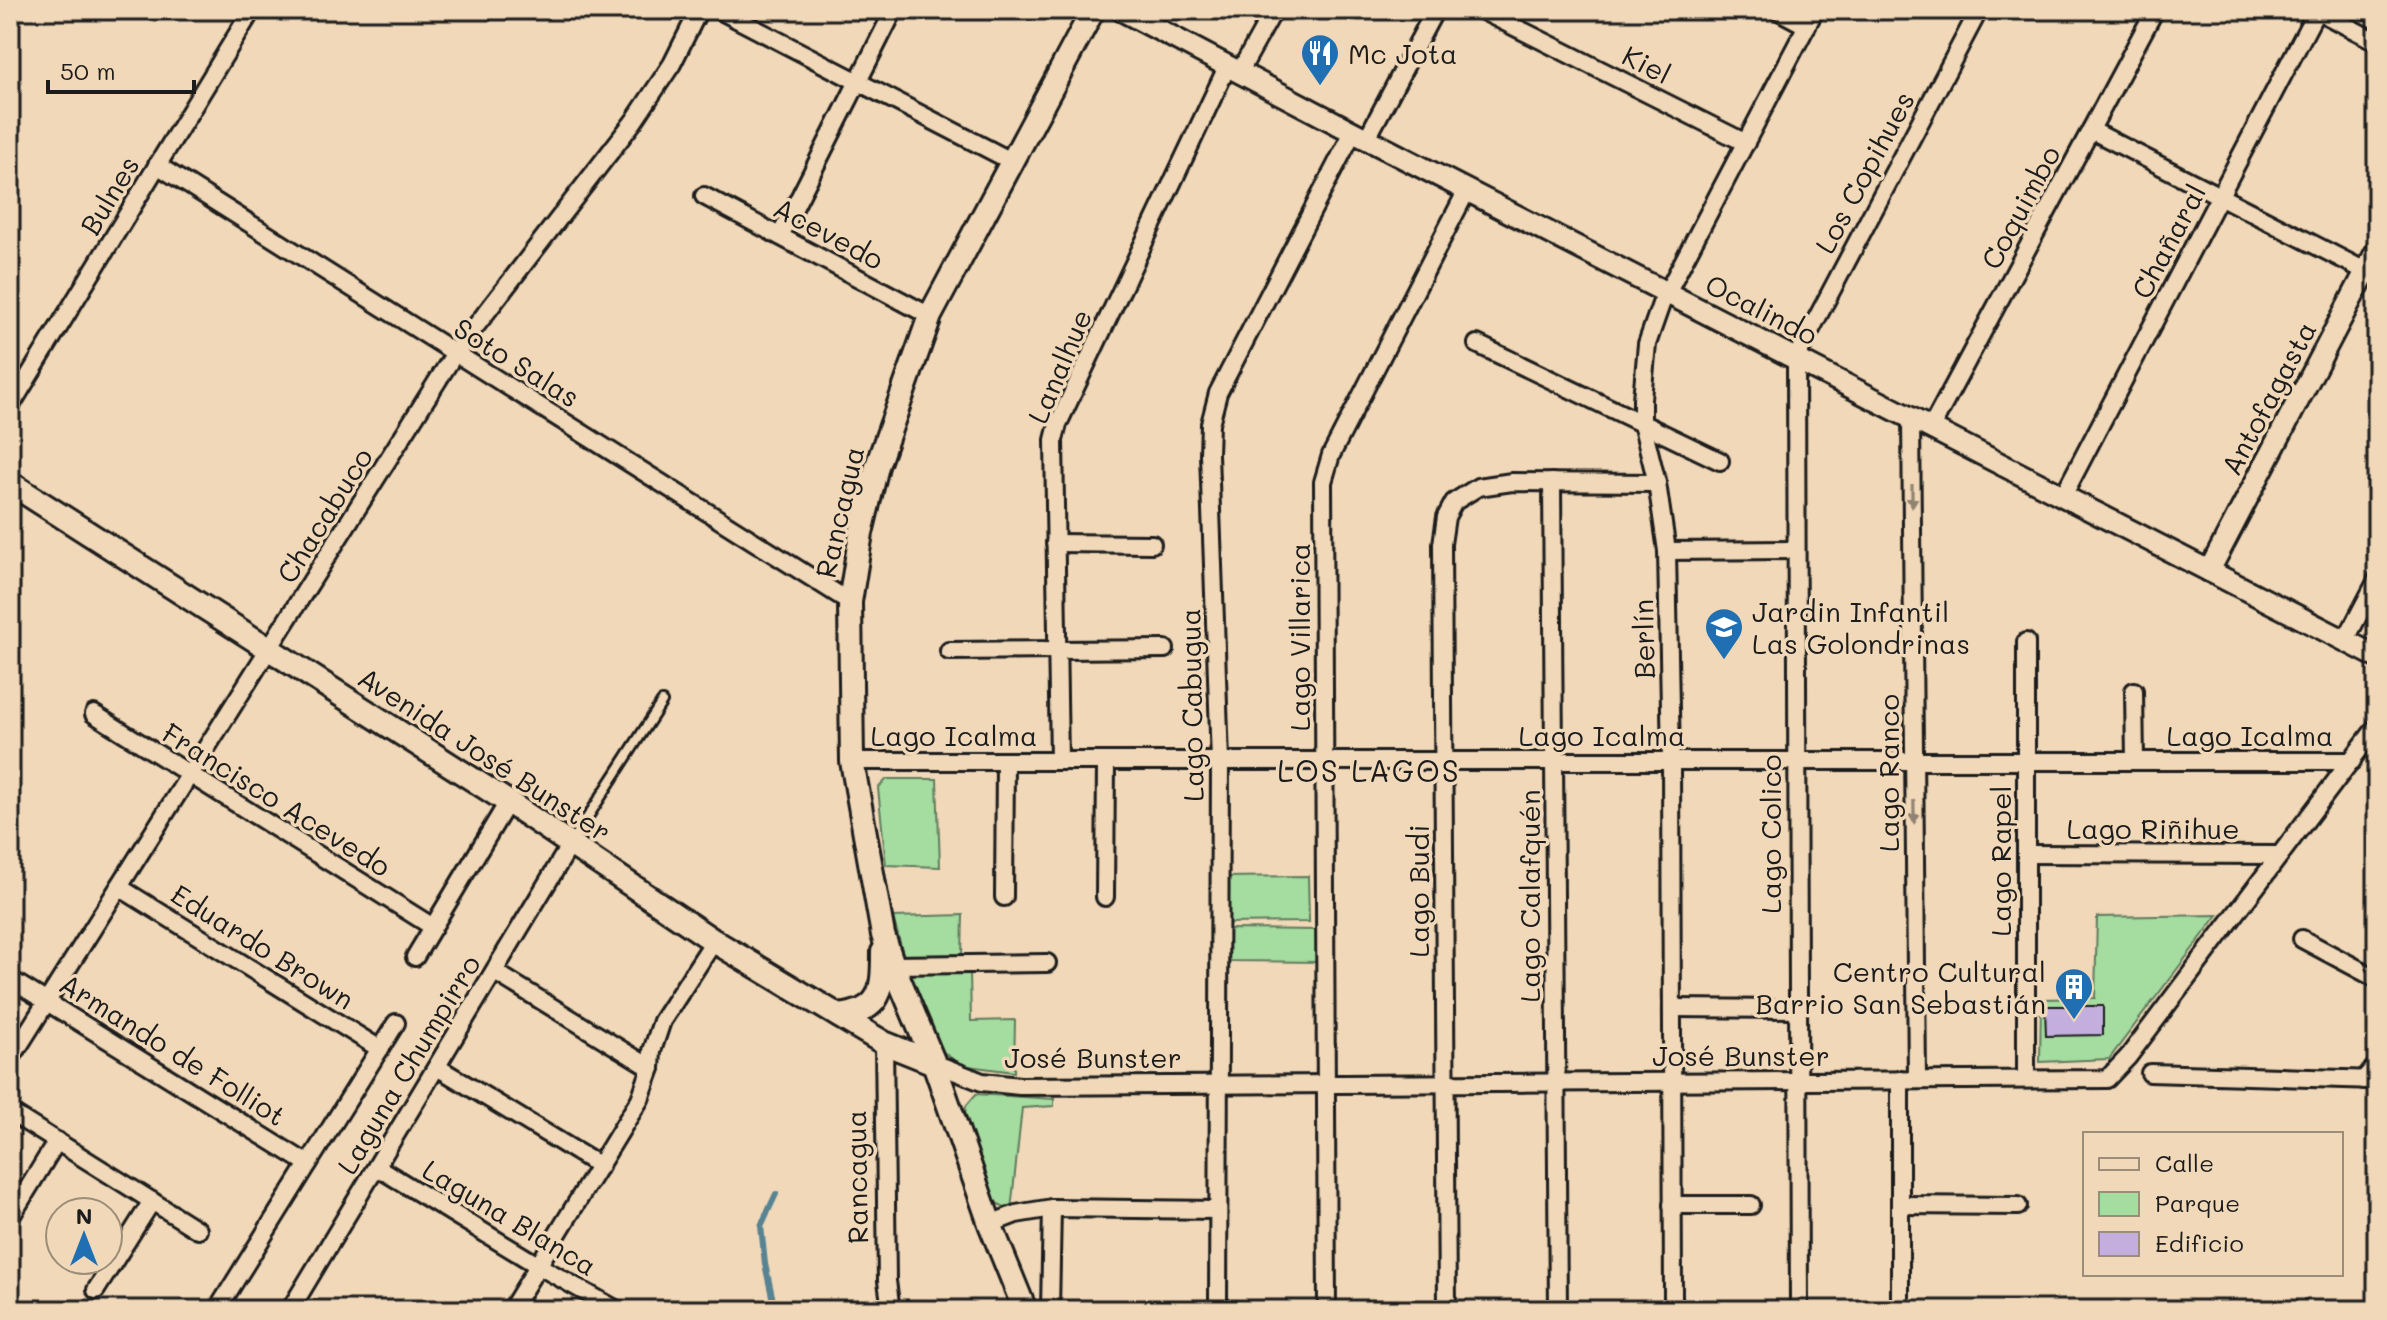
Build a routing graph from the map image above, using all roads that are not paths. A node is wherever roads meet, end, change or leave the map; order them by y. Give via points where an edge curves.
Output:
1 (252, 10) edge
2 (699, 10) edge
3 (719, 10) edge
4 (894, 10) edge
5 (1093, 10) edge
6 (1121, 10) edge
7 (1274, 10) edge
8 (1435, 10) edge
9 (1481, 10) edge
10 (1777, 10) edge
11 (1815, 10) edge
12 (1979, 10) edge
13 (2155, 10) edge
14 (2317, 10) edge
15 (1807, 26) junction
16 (2377, 42) edge
17 (1234, 68) junction
18 (857, 82) junction
19 (2091, 130) junction
20 (1360, 135) junction
21 (1746, 143) junction
22 (1013, 162) junction
23 (157, 165) junction
24 (1467, 190) junction
25 (704, 196) dead end
26 (2220, 197) junction
27 (780, 236) junction
28 (2377, 250) edge
29 (2371, 274) edge
30 (1668, 293) junction
31 (930, 316) junction
32 (1477, 344) dead end
33 (455, 353) junction
34 (1796, 358) junction
35 (10, 407) edge
36 (1911, 418) junction
37 (1642, 423) junction
38 (1931, 428) junction
39 (1720, 461) dead end
40 (1552, 482) junction
41 (10, 483) edge
42 (1657, 483) junction
43 (2063, 496) junction
44 (1055, 543) junction
45 (1152, 544) dead end
46 (1795, 550) junction
47 (1667, 551) junction
48 (2209, 571) junction
49 (2377, 580) edge
50 (850, 602) junction
51 (2345, 641) junction
52 (2026, 642) dead end
53 (270, 649) junction
54 (1165, 649) dead end
55 (949, 651) dead end
56 (1057, 651) junction
57 (2377, 657) edge
58 (2134, 691) dead end
59 (662, 702) dead end
60 (94, 714) dead end
61 (2377, 726) edge
62 (852, 761) junction
63 (1005, 761) junction
64 (1059, 761) junction
65 (1106, 761) junction
66 (1220, 761) junction
67 (1325, 761) junction
68 (1443, 761) junction
69 (1554, 761) junction
70 (1671, 761) junction
71 (1795, 761) junction
72 (1914, 761) junction
73 (2026, 761) junction
74 (2135, 761) junction
75 (2352, 761) junction
76 (190, 775) junction
77 (508, 802) junction
78 (570, 845) junction
79 (2026, 854) junction
80 (2280, 855) junction
81 (119, 887) junction
82 (1004, 897) dead end
83 (1105, 897) dead end
84 (433, 927) junction
85 (883, 935) junction
86 (2302, 939) dead end
87 (714, 941) junction
88 (415, 957) dead end
89 (1047, 963) dead end
90 (893, 965) junction
91 (495, 972) junction
92 (10, 979) edge
93 (2377, 979) edge
94 (47, 1001) junction
95 (1672, 1008) junction
96 (1798, 1009) junction
97 (839, 1016) junction
98 (396, 1023) dead end
99 (884, 1043) junction
100 (380, 1049) junction
101 (10, 1060) edge
102 (934, 1063) junction
103 (2377, 1065) edge
104 (437, 1067) junction
105 (651, 1068) junction
106 (2150, 1073) dead end
107 (2026, 1079) junction
108 (1797, 1080) junction
109 (1909, 1080) junction
110 (2370, 1080) edge
111 (1673, 1081) junction
112 (1446, 1082) junction
113 (1556, 1082) junction
114 (1325, 1083) junction
115 (1219, 1084) junction
116 (10, 1112) edge
117 (57, 1141) junction
118 (308, 1164) junction
119 (600, 1166) junction
120 (377, 1167) junction
121 (152, 1201) junction
122 (1672, 1205) junction
123 (1751, 1205) dead end
124 (1900, 1205) junction
125 (2018, 1206) dead end
126 (1052, 1208) junction
127 (1218, 1210) junction
128 (10, 1218) edge
129 (990, 1224) junction
130 (198, 1230) dead end
131 (539, 1266) junction
132 (96, 1290) dead end
133 (217, 1310) edge
134 (290, 1310) edge
135 (511, 1310) edge
136 (617, 1310) edge
137 (891, 1310) edge
138 (1025, 1310) edge
139 (1050, 1310) edge
140 (1218, 1310) edge
141 (1327, 1310) edge
142 (1447, 1310) edge
143 (1558, 1310) edge
144 (1676, 1310) edge
145 (1799, 1310) edge
146 (1898, 1310) edge

1 - 23 street, Bulnes
2 - 33 street, Chacabuco via 634,121
3 - 18 street
4 - 18 street
5 - 22 main road, Rancagua
6 - 17 street, Ocalindo
7 - 17 street, Lanalhue
8 - 20 street, Lago Cabugua
9 - 21 street, Kiel
10 - 15 street
11 - 15 street, Berlín
12 - 34 street, Los Copihues
13 - 19 street, Coquimbo
14 - 16 street
14 - 26 street, Chañaral
15 - 21 street, Berlín
17 - 20 street, Ocalindo
17 - 44 street, Lanalhue via 1058,424
18 - 22 street
18 - 27 street
19 - 26 street
19 - 38 street, Coquimbo
20 - 24 street, Ocalindo
20 - 66 street, Lago Cabugua via 1218,393 1210,424
21 - 30 street, Berlín
22 - 31 main road, Rancagua
23 - 33 street, Soto Salas
23 - 35 street, Bulnes
24 - 30 street, Ocalindo
24 - 67 street, Lago Villarica via 1323,482
25 - 27 street, Acevedo
26 - 29 street
26 - 43 street, Chañaral
27 - 31 street, Acevedo
28 - 29 street, Antofagasta
29 - 48 street, Antofagasta
30 - 34 street, Ocalindo
30 - 37 street, Berlín via 1647,344
31 - 50 main road, Rancagua via 877,466
32 - 37 street
33 - 50 street, Soto Salas
33 - 53 street, Chacabuco
34 - 36 street, Ocalindo
34 - 46 street, Lago Colico
36 - 38 street, Ocalindo
36 -> 72 street, Lago Ranco
37 - 39 street
37 - 42 street, Berlín
38 - 43 street, Ocalindo
40 - 42 street
40 - 68 street, Lago Budi via 1478,487 1454,502 1446,517
40 - 69 street, Lago Calafquén
41 - 53 main road, Avenida José Bunster
42 - 47 street, Berlín
43 - 48 street, Ocalindo
44 - 45 street
44 - 56 street, Lanalhue
46 - 47 street
46 - 71 street, Lago Colico
47 - 70 street, Berlín
48 - 51 street, Ocalindo
49 - 51 street
50 - 62 main road, Rancagua
51 - 57 street, Ocalindo
52 - 73 street, Lago Rapel
53 - 76 street, Chacabuco
53 - 77 main road, Avenida José Bunster
54 - 56 street
55 - 56 street
56 - 64 street, Lanalhue
58 - 74 street
59 - 78 lane
60 - 76 street, Francisco Acevedo
61 - 75 street, José Bunster
62 - 63 street, Lago Icalma
62 - 85 main road, Rancagua
63 - 64 street, Lago Icalma
63 - 82 street
64 - 65 street, Lago Icalma
65 - 66 street, Lago Icalma
65 - 83 street
66 - 67 street, Lago Icalma
66 - 115 street, Lago Cabugua
67 - 68 street, Lago Icalma
67 - 114 street, Lago Villarica
68 - 69 street, Lago Icalma
68 - 112 street, Lago Budi
69 - 70 street, Lago Icalma
69 - 113 street, Lago Calafquén
70 - 71 street, Lago Icalma
70 - 95 street, Berlín
71 - 72 street, Lago Icalma
71 - 96 street, Lago Colico
72 - 73 street, Lago Icalma
72 -> 109 street, Lago Ranco
73 - 74 street, Lago Icalma
73 - 79 street, Lago Rapel
74 - 75 street, Lago Icalma
75 - 80 street, José Bunster
76 - 81 street, Chacabuco
76 - 84 street, Francisco Acevedo
77 - 78 main road, Avenida José Bunster
77 - 84 street
78 - 87 main road, Avenida José Bunster
78 - 91 street, Laguna Chumpirro
79 - 80 street, Lago Riñihue
79 - 107 street, Lago Rapel
80 - 107 street, José Bunster via 2107,1079
81 - 94 street, Chacabuco
81 - 100 street, Eduardo Brown
84 - 88 street
85 - 90 main road, Rancagua
85 - 97 main road via 883,975 874,1002 857,1014
86 - 93 street
87 - 97 main road, Avenida José Bunster
87 - 105 street via 662,1021
89 - 90 street
90 - 102 main road, Rancagua
91 - 104 street, Laguna Chumpirro
91 - 105 street
92 - 94 street, Armando de Folliot
94 - 101 street, Chacabuco
94 - 118 street, Armando de Folliot
95 - 96 street
95 - 111 street, Berlín
96 - 108 street, Lago Colico
97 - 99 main road, Avenida José Bunster
98 - 100 street
99 - 102 main road, Avenida José Bunster
99 - 137 street, Rancagua
100 - 118 street
102 - 115 street, José Bunster via 1001,1085
102 - 129 main road, Rancagua
103 - 110 street
104 - 119 street
104 - 120 street, Laguna Chumpirro
105 - 119 street via 640,1099
106 - 110 street
107 - 109 street, José Bunster
108 - 109 street, José Bunster
108 - 111 street, José Bunster
108 - 145 street, Lago Colico
109 - 124 street, Lago Ranco
111 - 113 street, José Bunster
111 - 122 street, Berlín
112 - 113 street, José Bunster
112 - 114 street, José Bunster
112 - 142 street, Lago Budi
113 - 143 street, Lago Calafquén
114 - 115 street, José Bunster
114 - 141 street, Lago Villarica
115 - 127 street, Lago Cabugua
116 - 117 street
117 - 121 street
117 - 128 street
118 - 133 street
119 - 131 street
120 - 131 street, Laguna Blanca
120 - 134 street, Laguna Chumpirro
121 - 130 street
121 - 132 street
122 - 123 street
122 - 144 street, Berlín
124 - 125 street
124 - 146 street, Lago Ranco
126 - 127 street
126 - 129 street
126 - 139 street
127 - 140 street, Lago Cabugua
129 - 138 main road, Rancagua
131 - 135 street
131 - 136 street, Laguna Blanca

